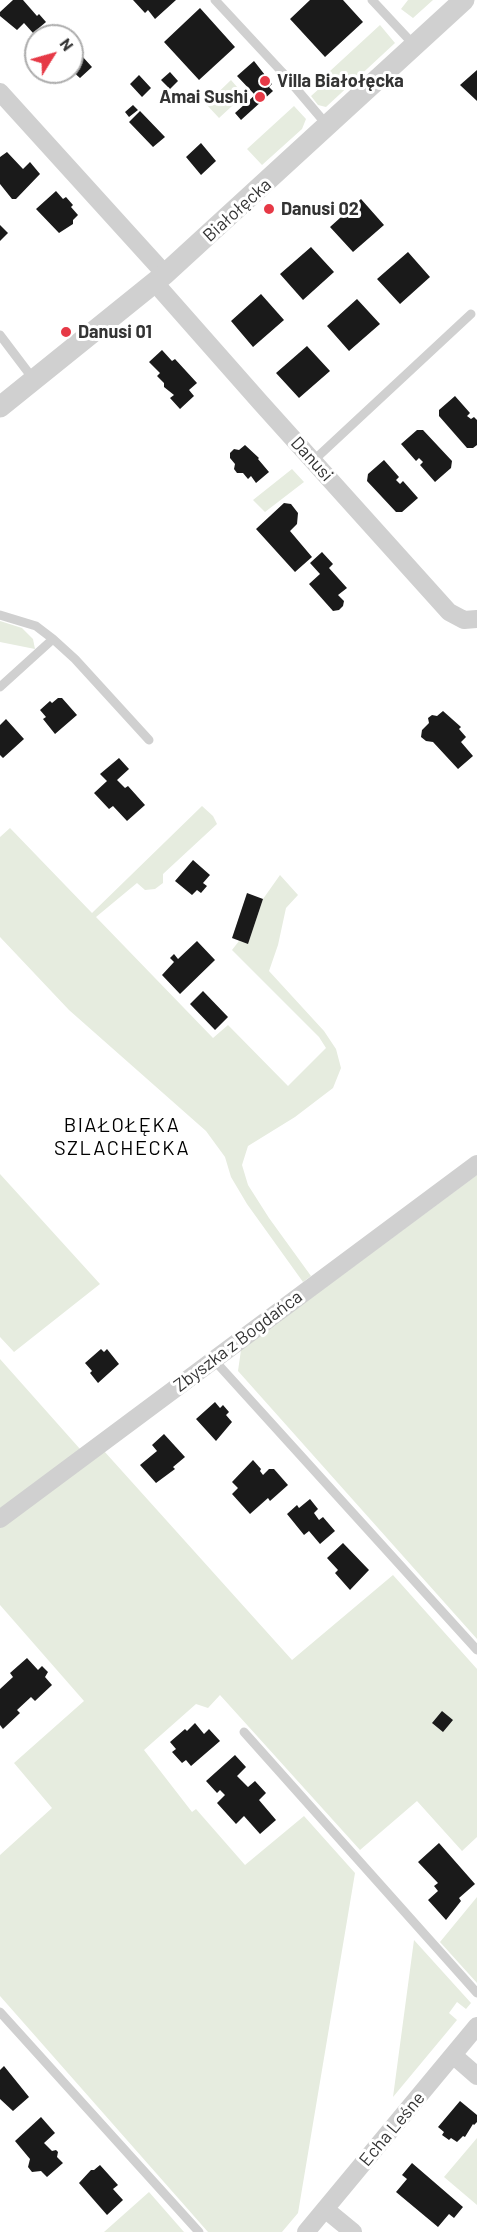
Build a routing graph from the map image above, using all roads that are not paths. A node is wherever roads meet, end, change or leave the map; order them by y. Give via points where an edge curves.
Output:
1 (215, 0) edge
2 (372, 0) edge
3 (464, 0) edge
4 (415, 46) junction
5 (0, 92) edge
6 (328, 127) junction
7 (160, 279) junction
8 (471, 314) dead end
9 (0, 335) edge
10 (34, 380) junction
11 (0, 407) edge
12 (313, 461) junction
13 (0, 615) edge
14 (477, 619) edge
15 (52, 639) junction
16 (0, 687) edge
17 (149, 740) dead end
18 (477, 1164) edge
19 (214, 1360) junction
20 (0, 1519) edge
21 (477, 1650) edge
22 (244, 1732) dead end
23 (477, 1993) edge
24 (0, 2012) edge
25 (477, 2026) edge
26 (453, 2055) junction
27 (477, 2076) edge
28 (325, 2209) junction
29 (199, 2232) edge
30 (306, 2232) edge
31 (353, 2232) edge

1 - 6 lane
2 - 4 lane
3 - 4 street, Białołęcka
4 - 6 street, Białołęcka
5 - 7 street, Danusi
6 - 7 street, Białołęcka
7 - 10 street, Białołęcka
7 - 12 street, Danusi
8 - 12 lane
9 - 10 lane
10 - 11 street, Białołęcka
12 - 14 street, Danusi via 449,612 464,620
13 - 15 lane via 36,626
15 - 16 lane
15 - 17 lane
18 - 19 street, Zbyszka z Bogdańca
19 - 20 street, Zbyszka z Bogdańca
19 - 21 lane
22 - 23 lane
24 - 29 lane
25 - 26 street, Echa Leśne
26 - 27 street
26 - 28 street, Echa Leśne
28 - 30 street, Echa Leśne
28 - 31 street

